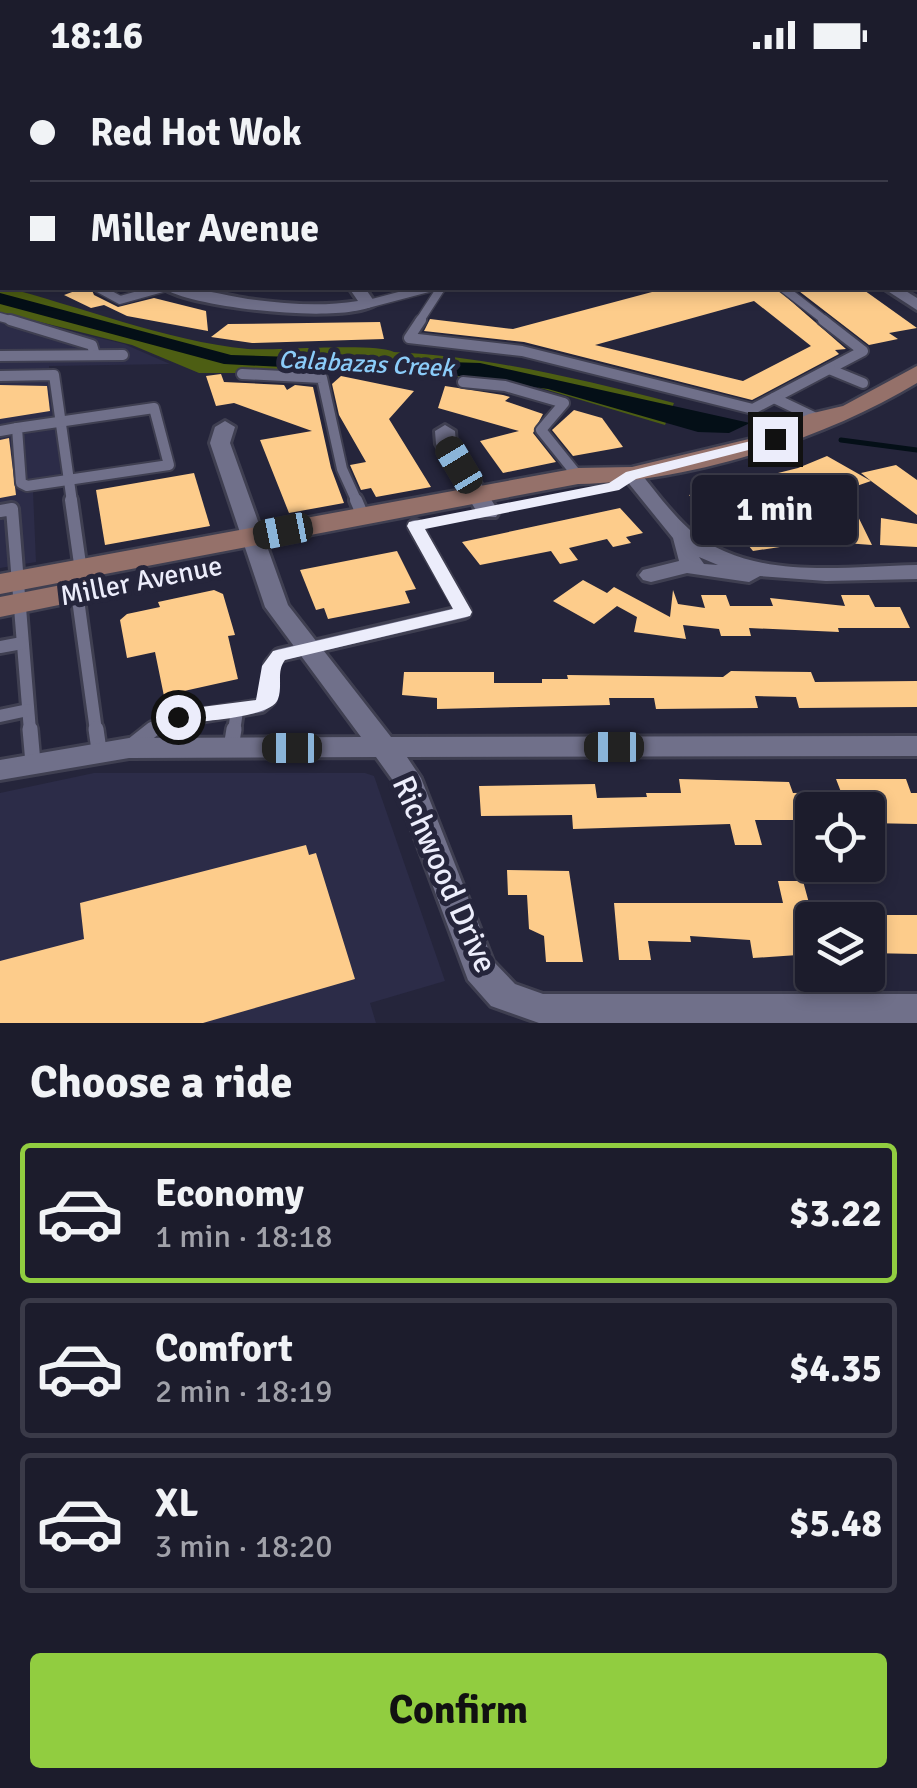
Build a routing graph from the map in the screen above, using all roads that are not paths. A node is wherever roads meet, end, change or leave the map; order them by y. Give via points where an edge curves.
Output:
1 (102, 290) edge
2 (159, 290) edge
3 (178, 290) edge
4 (358, 290) edge
5 (421, 290) edge
6 (440, 290) edge
7 (786, 290) edge
8 (894, 290) edge
9 (368, 304) junction
10 (917, 304) edge
11 (0, 317) edge
12 (917, 352) edge
13 (122, 355) dead end
14 (0, 356) edge
15 (95, 356) junction
16 (829, 369) junction
17 (917, 373) edge
18 (242, 374) dead end
19 (0, 376) edge
20 (463, 382) dead end
21 (864, 383) junction
22 (774, 398) junction
23 (60, 422) junction
24 (225, 427) dead end
25 (17, 428) junction
26 (797, 429) junction
27 (0, 431) edge
28 (445, 431) dead end
29 (632, 475) junction
30 (578, 476) junction
31 (68, 482) junction
32 (482, 503) junction
33 (0, 511) edge
34 (363, 516) junction
35 (415, 526) junction
36 (684, 536) junction
37 (254, 547) junction
38 (691, 565) junction
39 (775, 571) junction
40 (917, 572) edge
41 (651, 575) dead end
42 (80, 582) junction
43 (8, 583) edge
44 (22, 643) junction
45 (0, 647) edge
46 (304, 647) junction
47 (28, 710) junction
48 (237, 711) junction
49 (0, 716) edge
50 (917, 746) edge
51 (130, 748) junction
52 (231, 748) junction
53 (383, 748) junction
54 (99, 750) junction
55 (33, 763) junction
56 (0, 770) edge
57 (917, 1009) edge

1 - 2 lane via 120,300
3 - 9 street via 289,310
4 - 9 street
5 - 9 lane
6 - 22 lane via 409,338 522,351 753,409
7 - 16 lane via 863,351
8 - 10 street
11 - 15 lane via 92,345
12 - 21 main road, Miller Avenue
13 - 15 lane
14 - 15 lane
16 - 21 lane
16 - 22 lane
17 - 26 main road, Miller Avenue via 851,412
18 - 34 lane via 322,378 342,469
19 - 23 lane via 54,376
20 - 30 lane via 505,386 564,404 541,430
21 - 26 main road, Miller Avenue
22 - 26 lane
23 - 25 lane
23 - 31 lane
23 - 31 lane via 154,408 169,465
24 - 37 street, Richwood Drive via 220,443
25 - 27 lane
25 - 31 lane via 21,482
26 - 29 main road, Miller Avenue via 701,461
28 - 32 street via 446,444
29 - 30 main road, Miller Avenue
29 - 32 main road, Miller Avenue via 614,486
29 - 36 street
30 - 32 main road, Miller Avenue
31 - 42 lane
32 - 34 main road, Miller Avenue
32 - 35 main road, Miller Avenue
33 - 43 lane via 12,508
34 - 37 main road, Miller Avenue
35 - 37 main road, Miller Avenue
35 - 46 lane via 464,612
36 - 38 street
36 - 39 street via 718,557
37 - 42 main road, Miller Avenue
37 - 46 street, Richwood Drive
38 - 39 street via 709,574
38 - 41 street
39 - 40 street
42 - 43 main road, Miller Avenue
42 - 54 lane
43 - 44 lane
44 - 45 lane
44 - 47 lane
46 - 48 lane via 271,666 269,699
46 - 53 street, Richwood Drive
47 - 49 lane
47 - 55 lane
48 - 51 lane via 178,717 143,733
48 - 52 lane
50 - 53 street
51 - 52 street
51 - 54 street
52 - 53 street
53 - 57 street, Richwood Drive via 407,778 480,970 503,995 544,1010
54 - 55 street
55 - 56 street

